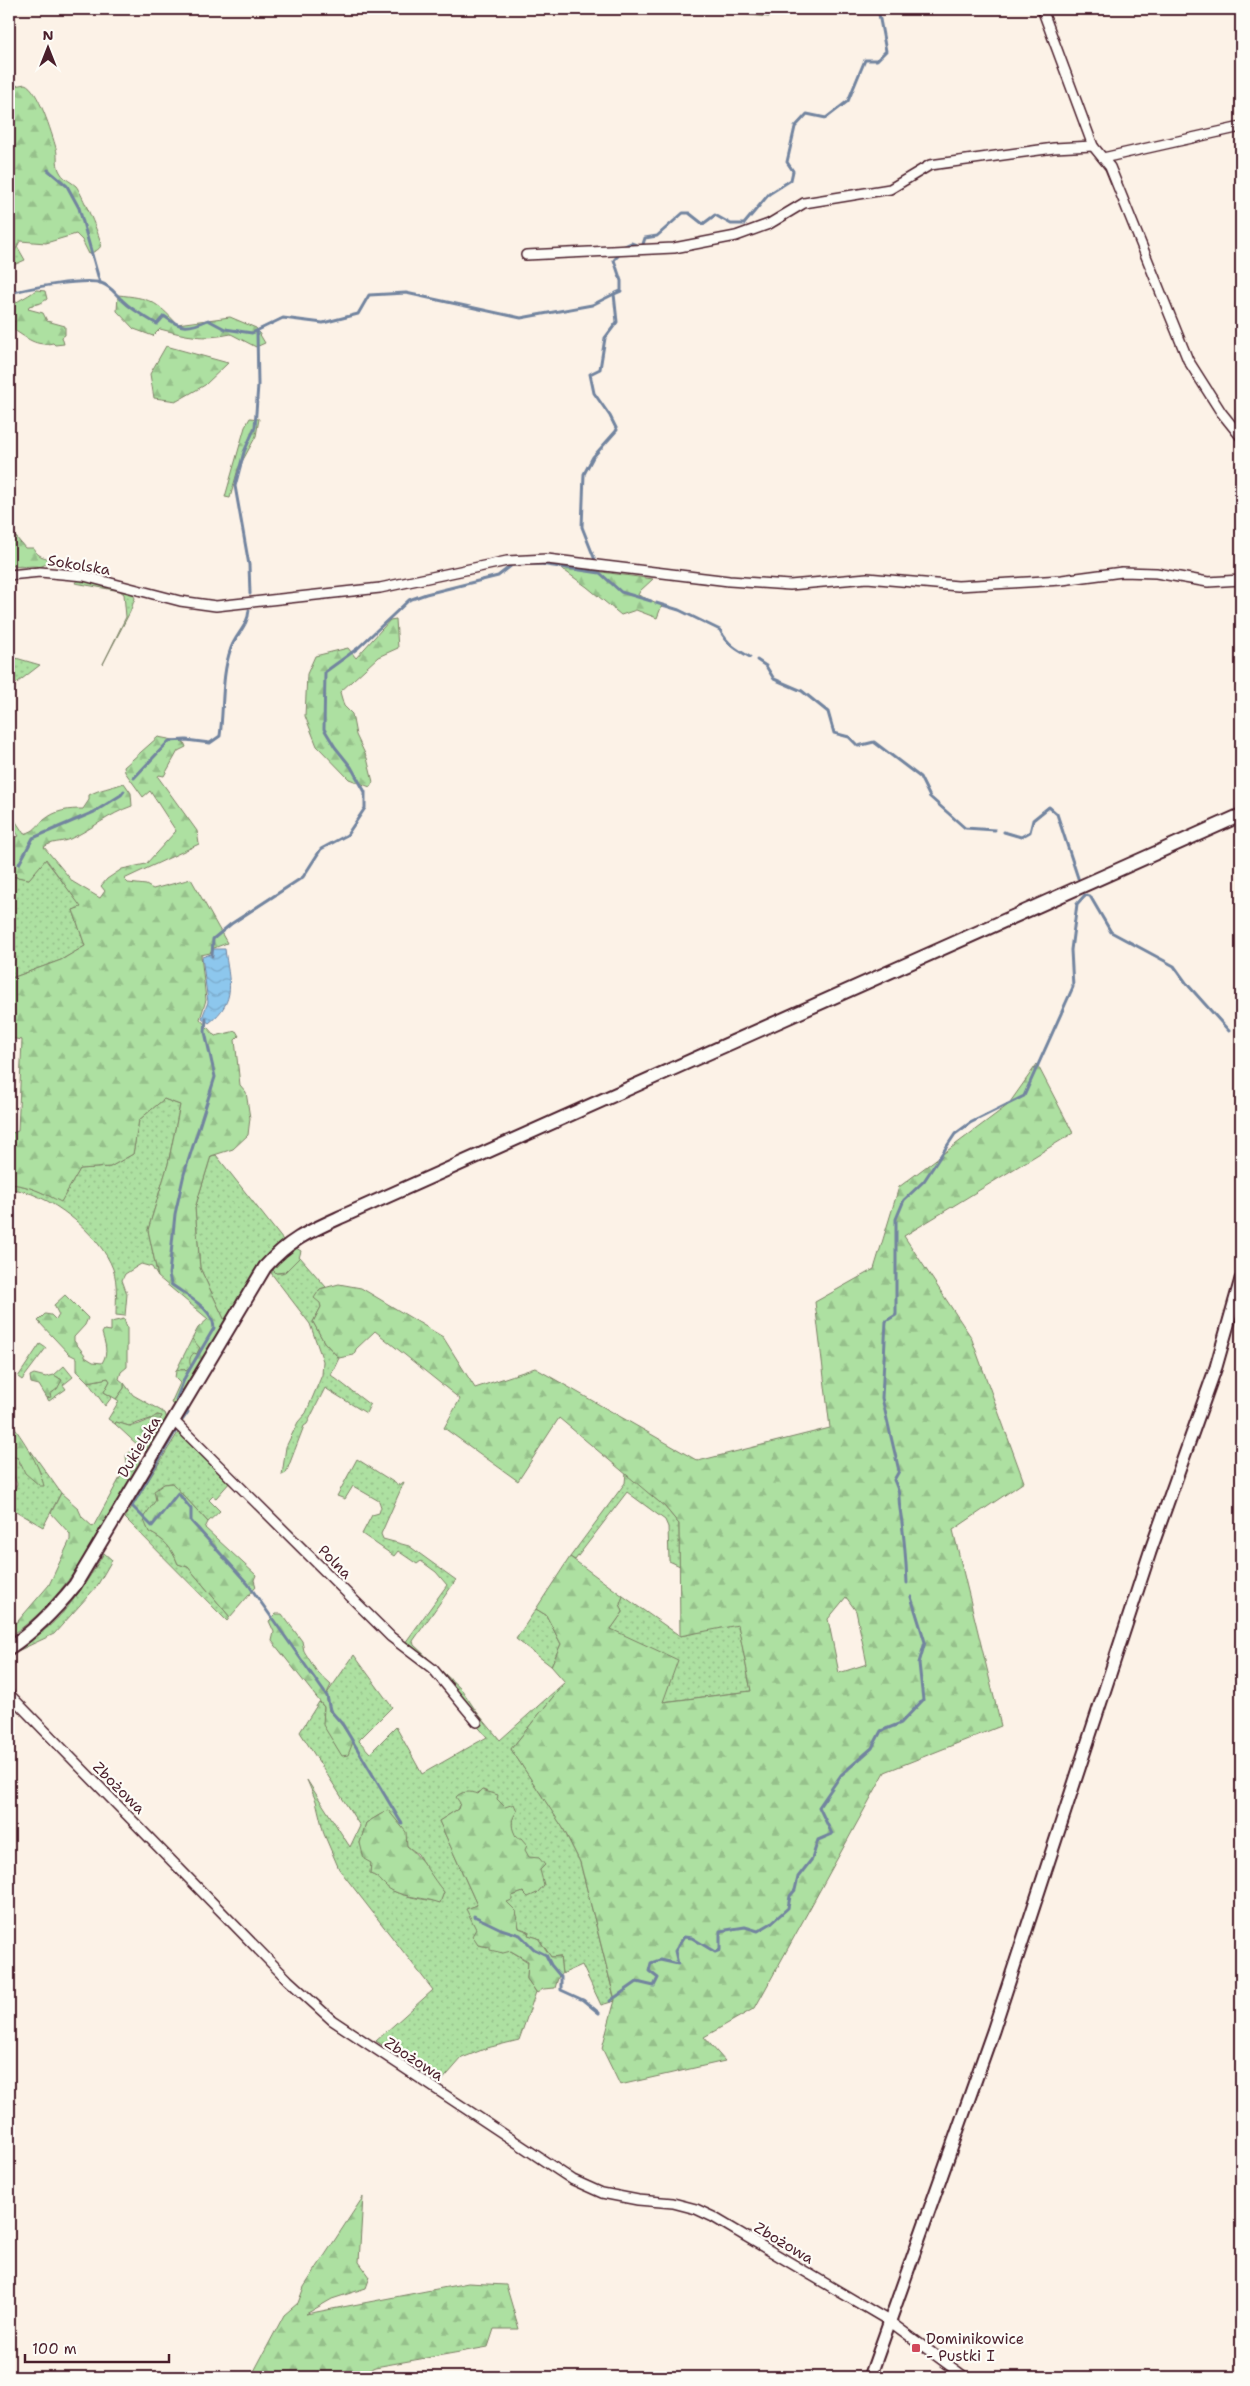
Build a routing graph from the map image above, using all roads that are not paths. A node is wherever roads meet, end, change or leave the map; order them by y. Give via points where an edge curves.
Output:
1 (1042, 9) edge
2 (1241, 127) edge
3 (1093, 146) junction
4 (1103, 158) junction
5 (526, 255) dead end
6 (1241, 437) edge
7 (9, 575) edge
8 (1241, 580) edge
9 (1241, 815) edge
10 (1241, 1279) edge
11 (174, 1421) junction
12 (9, 1648) edge
13 (9, 1694) edge
14 (476, 1722) dead end
15 (889, 2321) junction
16 (870, 2377) edge
17 (965, 2377) edge

1 - 3 street
2 - 4 street
3 - 4 street
3 - 5 street via 1054,148 930,165 890,189 804,203 768,224 736,236 674,248
4 - 6 street via 1110,167 1188,360
7 - 8 street, Sokolska via 40,572 84,576 180,601 216,606 380,588 507,561 547,559 729,581 790,585 867,578 958,586 1062,580 1122,572 1156,573 1208,582
9 - 11 main road, Dukielska via 304,1234 282,1249 265,1267
10 - 15 street via 1216,1367 1138,1589 993,2031
11 - 12 main road, Dukielska via 75,1585 55,1610
11 - 14 street, Polna via 391,1636 433,1669
13 - 15 street, Zbożowa via 288,1980 332,2020 573,2180 602,2193 696,2209
15 - 16 street
15 - 17 street, Zbożowa

